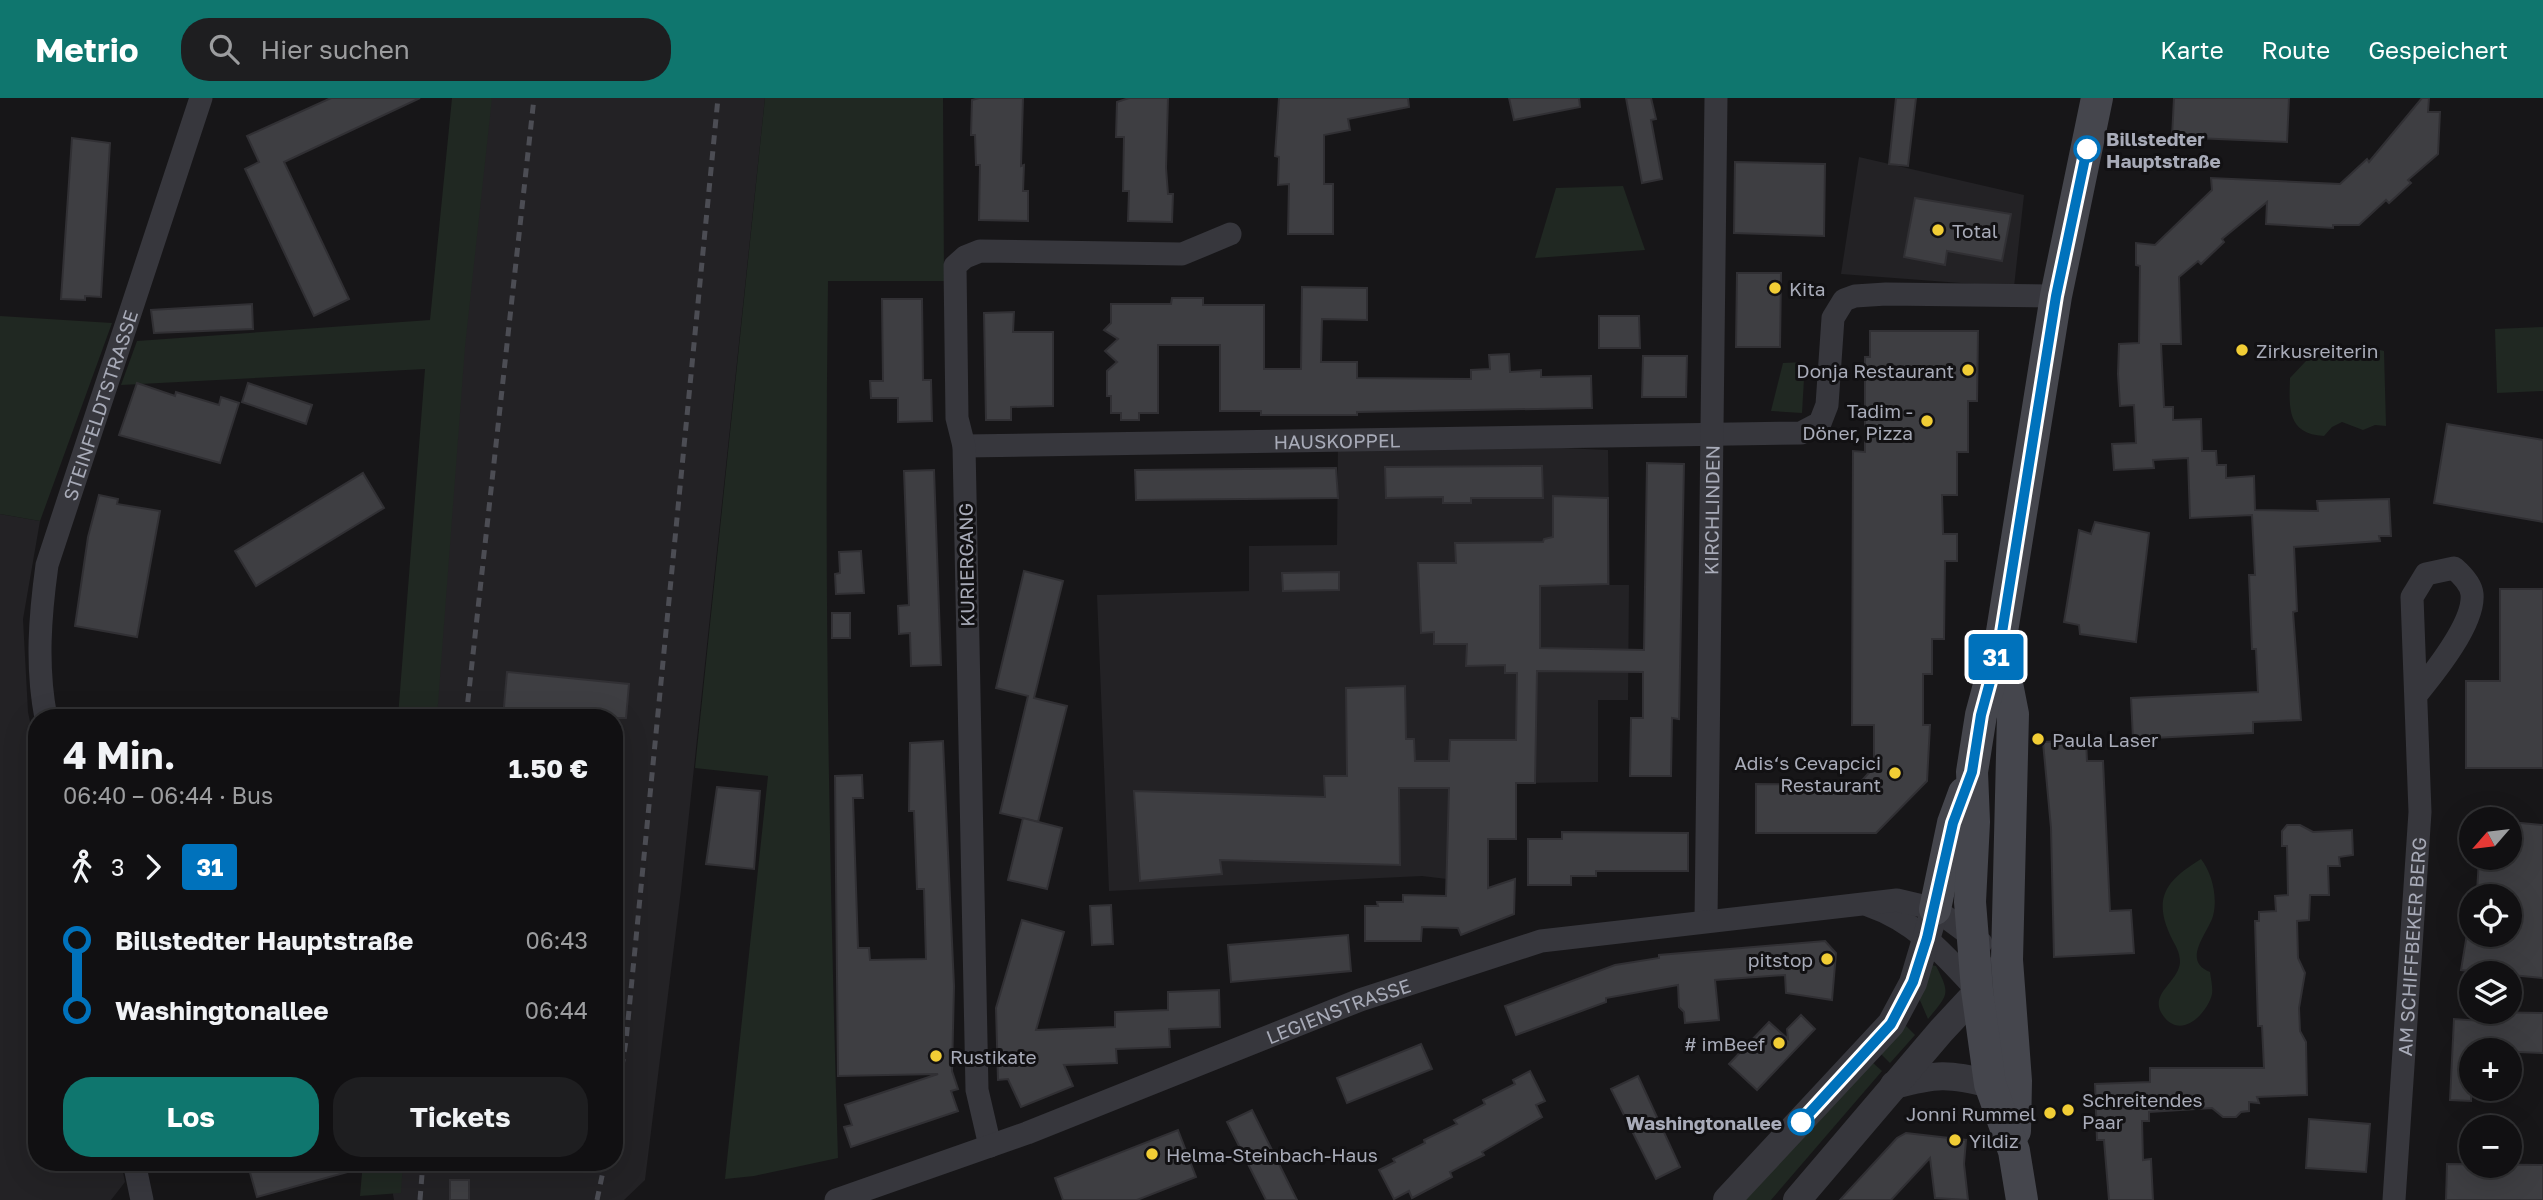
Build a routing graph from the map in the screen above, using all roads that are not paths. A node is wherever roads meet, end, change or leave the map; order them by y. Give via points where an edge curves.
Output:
1 (201, 98) edge
2 (1716, 98) edge
3 (2097, 98) edge
4 (1230, 234) dead end
5 (2056, 296) junction
6 (1711, 434) junction
7 (964, 446) junction
8 (2000, 645) junction
9 (2417, 694) junction
10 (45, 709) edge
11 (1972, 772) junction
12 (1941, 878) junction
13 (1897, 901) junction
14 (1863, 903) junction
15 (1706, 921) junction
16 (1931, 924) junction
17 (1972, 937) junction
18 (2007, 960) junction
19 (1977, 990) junction
20 (1990, 1084) junction
21 (1894, 1085) junction
22 (990, 1146) junction
23 (2014, 1151) junction
24 (136, 1171) edge
25 (142, 1200) edge
26 (835, 1200) edge
27 (1727, 1200) edge
28 (1797, 1200) edge
29 (2022, 1200) edge
30 (2394, 1200) edge

1 - 10 street, STEINFELDTSTRASSE via 47,565 39,618
2 - 6 street, KIRCHLINDEN
3 - 5 main road
4 - 7 street, KURIERGANG via 1182,254 980,251 965,257 955,266 957,418
5 - 6 street, HAUSKOPPEL via 1886,294 1844,300 1833,318 1827,405 1820,424 1801,433
5 - 8 main road
6 - 7 street, HAUSKOPPEL
6 - 15 street, KIRCHLINDEN
7 - 22 street, KURIERGANG via 977,1090
8 - 11 main road
8 - 18 main road via 2013,714
9 - 9 street, AM SCHIFFBEKER BERG via 2412,597 2426,574 2454,568 2473,593 2471,609 2443,661
9 - 30 street, AM SCHIFFBEKER BERG via 2420,812
11 - 12 main road via 1953,823
11 - 17 main road
12 - 13 street, LEGIENSTRASSE
12 - 16 main road
13 - 14 street, LEGIENSTRASSE
13 - 16 street, LEGIENSTRASSE
14 - 15 street, LEGIENSTRASSE
14 - 16 street, LEGIENSTRASSE
15 - 22 street, LEGIENSTRASSE via 1541,940 1360,1000
16 - 17 street, LEGIENSTRASSE
16 - 19 street, LEGIENSTRASSE
16 - 27 street via 1913,982 1891,1024
17 - 18 street, LEGIENSTRASSE
17 - 19 main road
18 - 19 street
18 - 23 main road via 2016,1081
19 - 20 main road
19 - 21 street
20 - 21 street via 1952,1074
20 - 23 main road
21 - 28 street
22 - 26 street, LEGIENSTRASSE
23 - 29 main road
24 - 25 street

